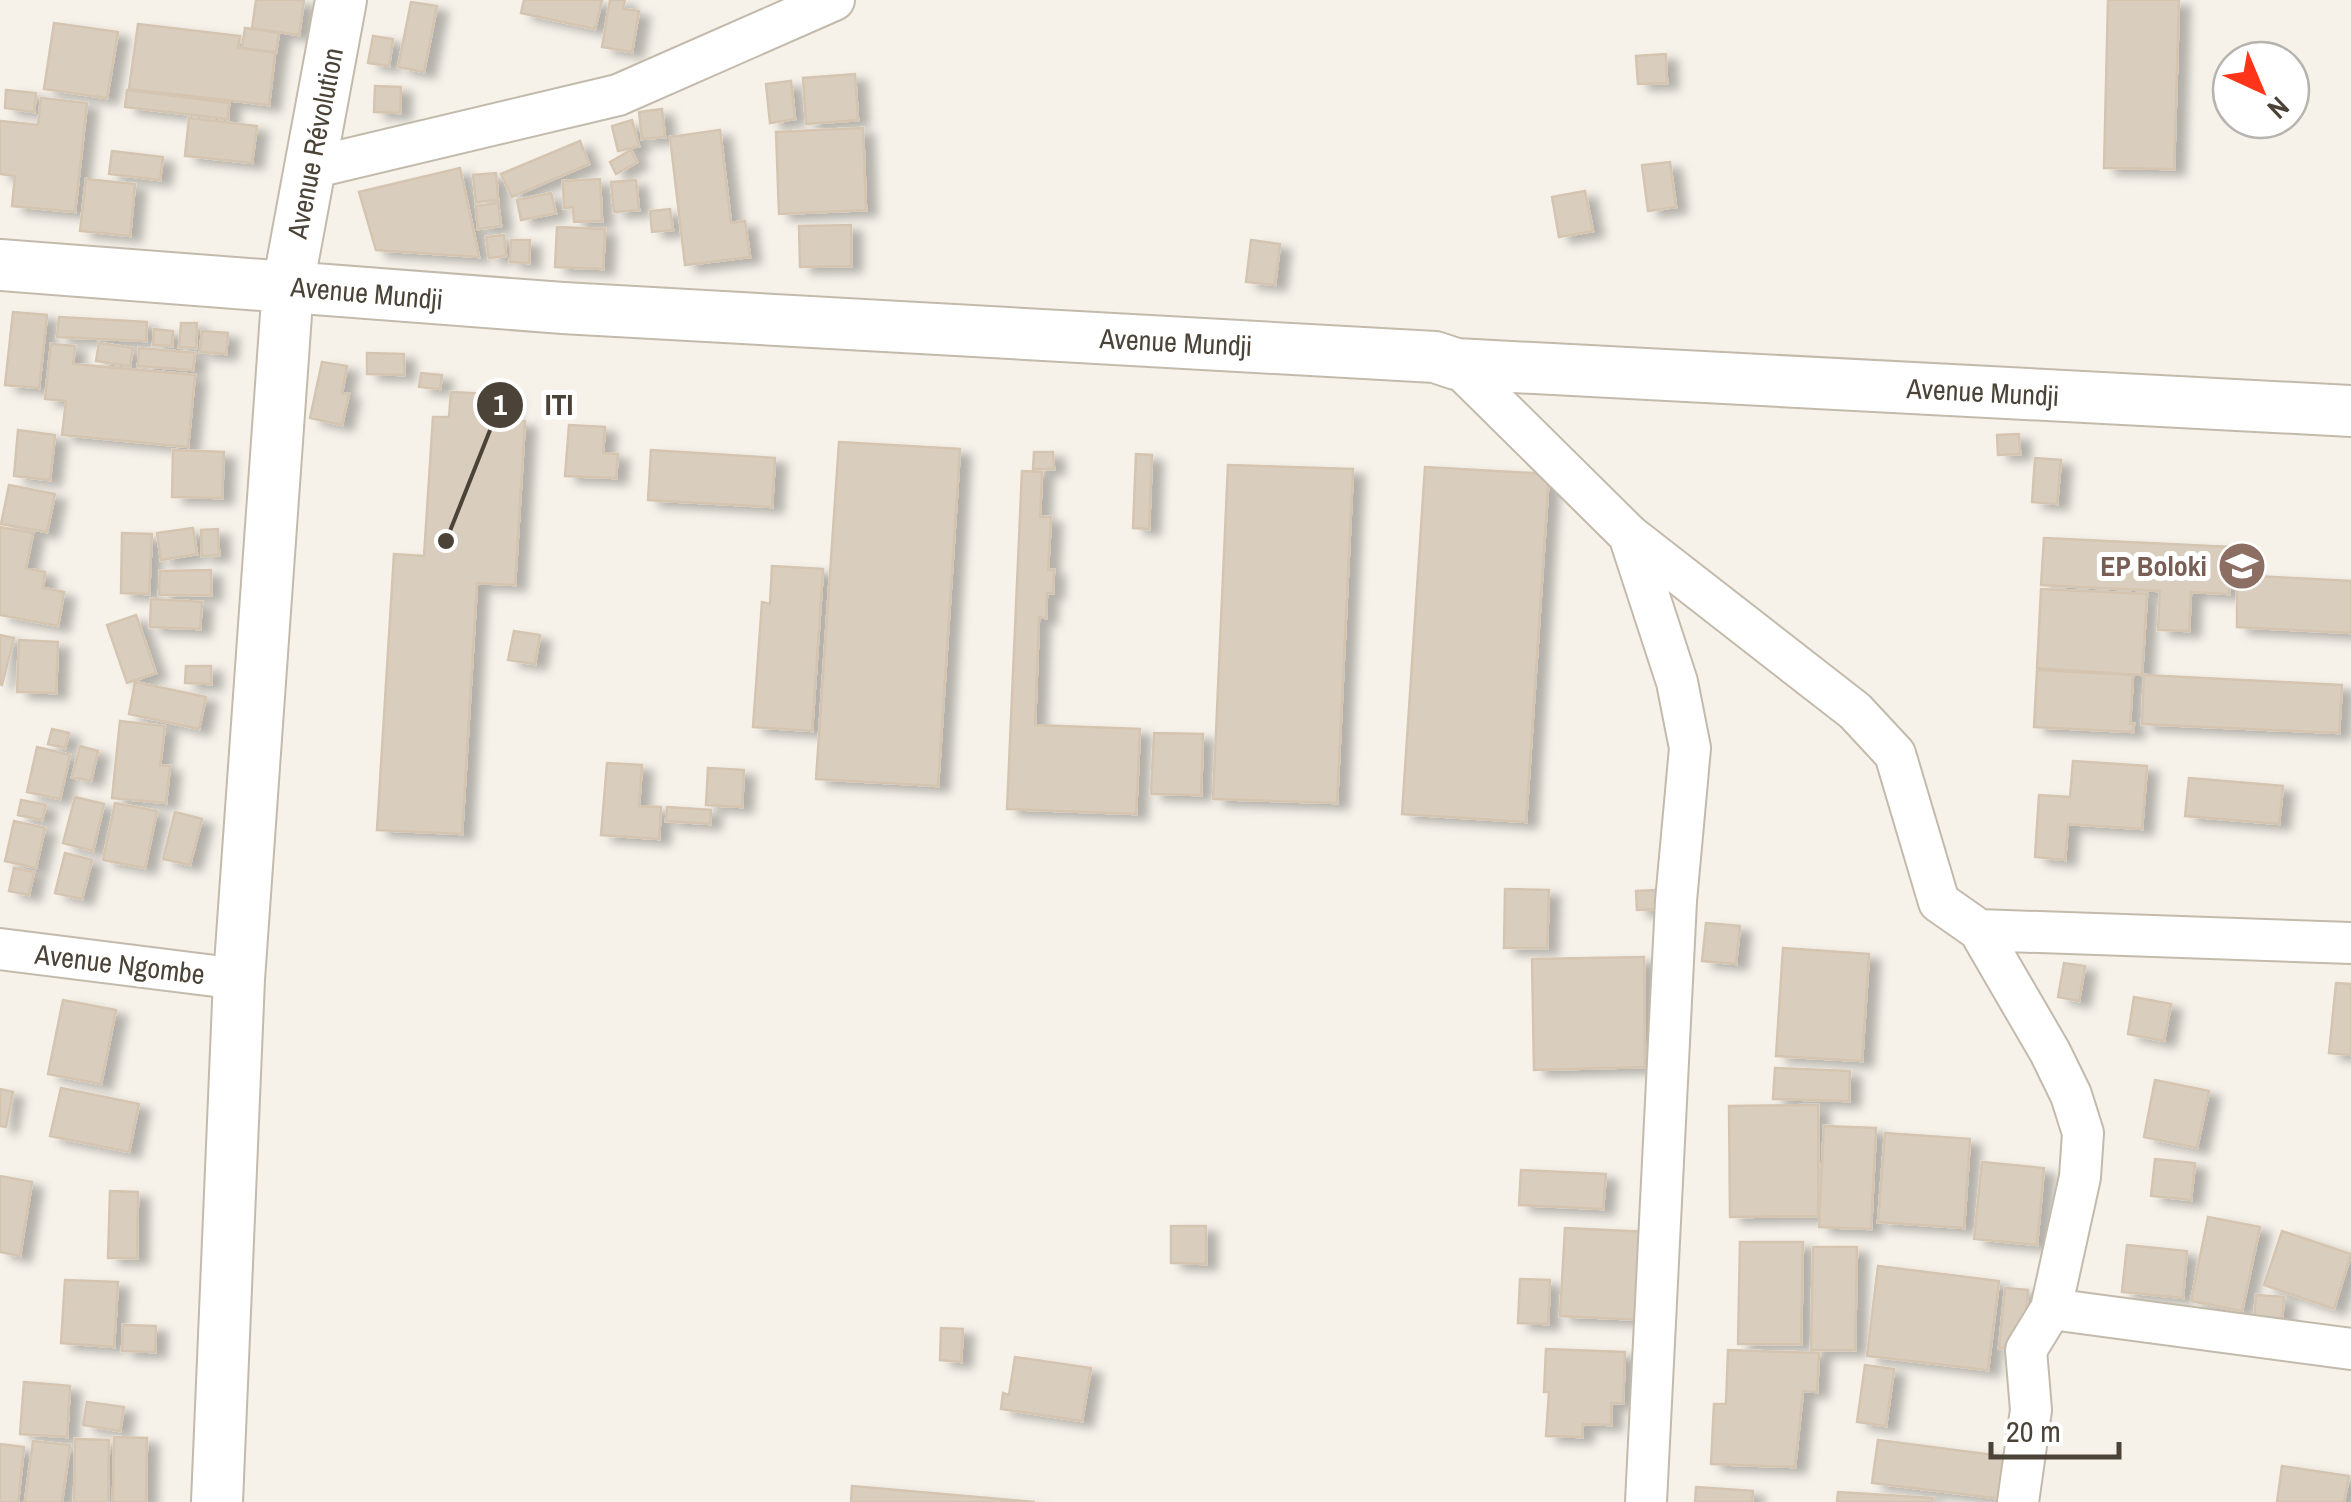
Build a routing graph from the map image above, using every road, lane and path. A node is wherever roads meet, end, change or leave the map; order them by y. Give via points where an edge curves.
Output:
1 (341, 0) edge
2 (834, 0) edge
3 (311, 168) junction
4 (0, 265) edge
5 (288, 286) junction
6 (1456, 364) junction
7 (2351, 411) edge
8 (1628, 536) junction
9 (1979, 930) junction
10 (2351, 943) edge
11 (0, 949) edge
12 (239, 979) junction
13 (2051, 1308) junction
14 (2351, 1349) edge
15 (217, 1502) edge
16 (1646, 1502) edge
17 (2018, 1502) edge

1 - 3 street, Avenue Révolution
2 - 3 street via 618,95
3 - 5 street, Avenue Révolution
4 - 5 street, Avenue Mundji
5 - 6 street, Avenue Mundji via 563,308 1435,356
5 - 12 street, Avenue Révolution
6 - 7 street, Avenue Mundji
6 - 8 street
8 - 9 street via 1855,711 1894,754 1939,902
8 - 16 street via 1676,682 1690,748 1676,901
9 - 10 street
9 - 13 street via 2050,1052 2083,1133
11 - 12 street, Avenue Ngombe
12 - 15 street, Avenue Révolution
13 - 14 street
13 - 17 street via 2026,1350 2031,1410

